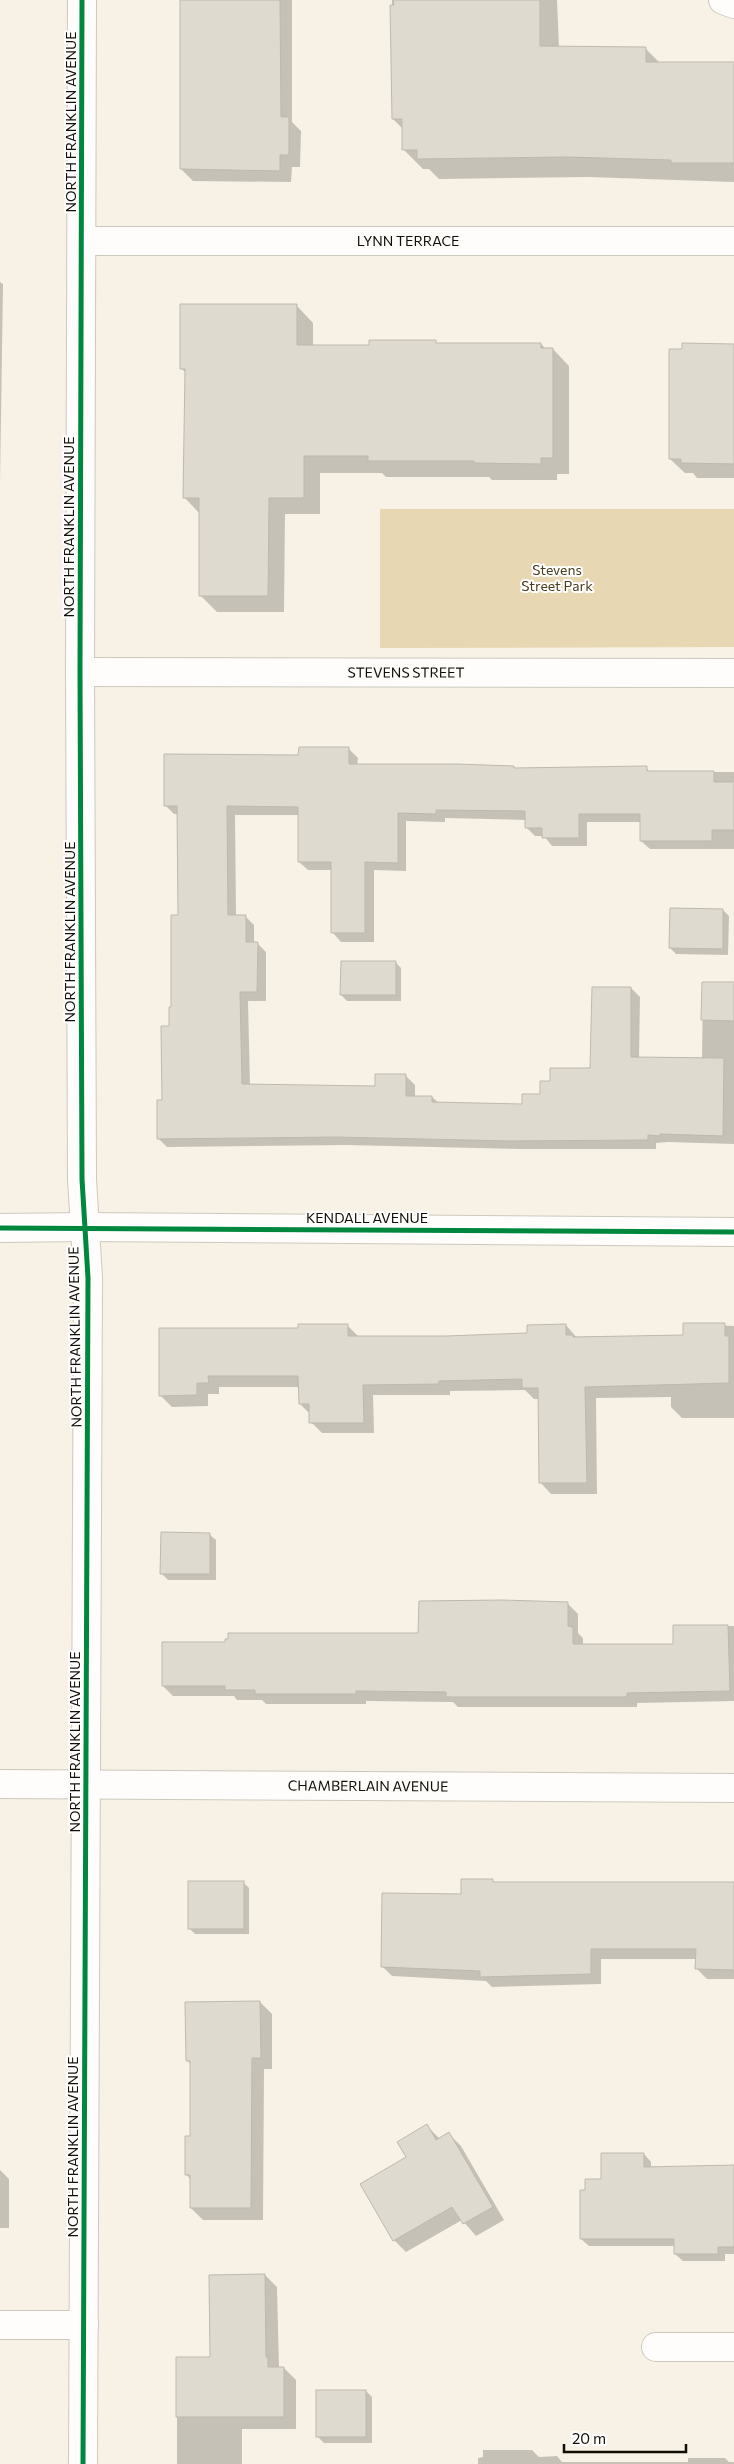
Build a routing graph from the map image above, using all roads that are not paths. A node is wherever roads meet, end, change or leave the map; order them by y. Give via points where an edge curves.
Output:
1 (82, 0) edge
2 (724, 0) edge
3 (734, 4) edge
4 (82, 241) junction
5 (734, 241) edge
6 (80, 672) junction
7 (734, 673) edge
8 (84, 1227) junction
9 (0, 1228) edge
10 (734, 1232) edge
11 (0, 1784) edge
12 (86, 1784) junction
13 (734, 1788) edge
14 (0, 2325) edge
15 (84, 2326) junction
16 (656, 2346) dead end
17 (734, 2347) edge
18 (83, 2464) edge

1 - 4 street, NORTH FRANKLIN AVENUE
2 - 3 street
4 - 5 street, LYNN TERRACE
4 - 6 street, NORTH FRANKLIN AVENUE
6 - 7 street, STEVENS STREET
6 - 8 street, NORTH FRANKLIN AVENUE
8 - 9 street, KENDALL AVENUE
8 - 10 street, KENDALL AVENUE
8 - 12 street, NORTH FRANKLIN AVENUE via 88,1278
11 - 12 street, CHAMBERLAIN AVENUE
12 - 13 street, CHAMBERLAIN AVENUE
12 - 15 street, NORTH FRANKLIN AVENUE
14 - 15 street
15 - 18 street, NORTH FRANKLIN AVENUE
16 - 17 street

